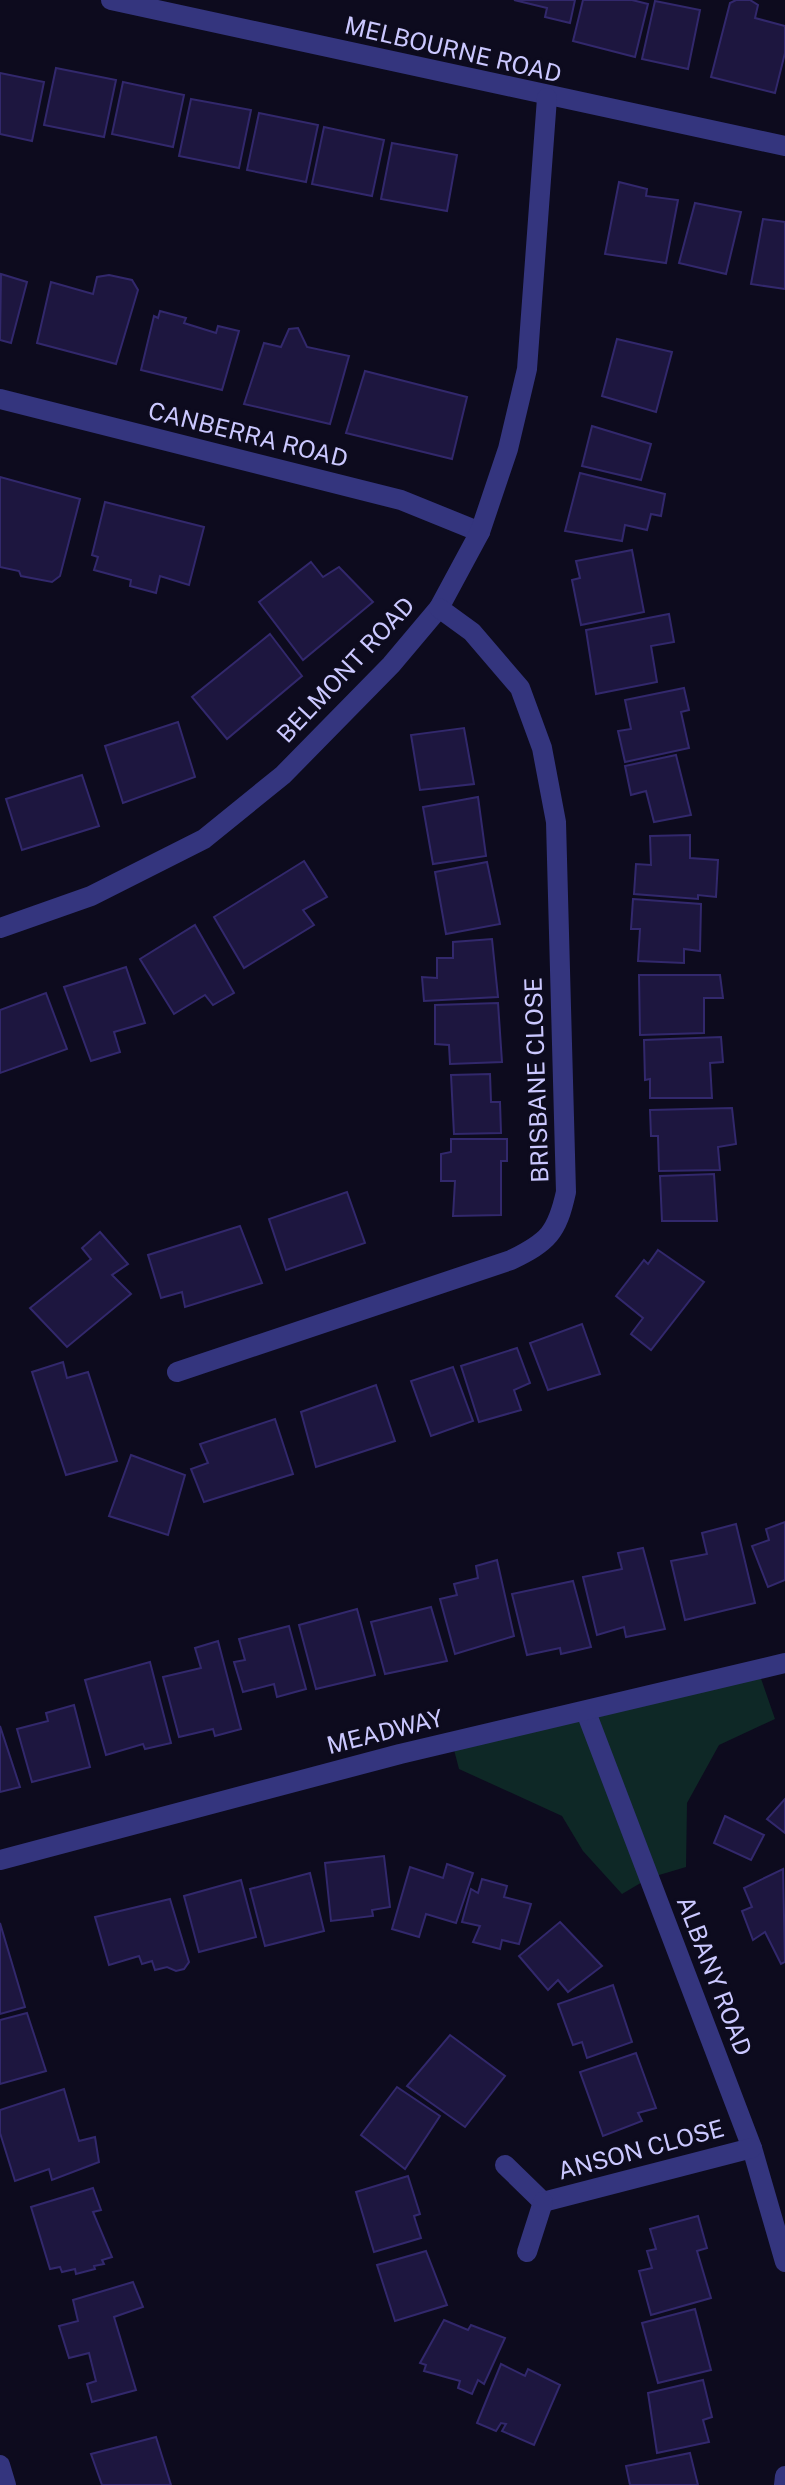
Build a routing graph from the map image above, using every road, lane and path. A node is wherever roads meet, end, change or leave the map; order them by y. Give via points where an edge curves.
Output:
1 (111, 0) edge
2 (547, 98) junction
3 (785, 146) edge
4 (0, 399) edge
5 (480, 532) junction
6 (439, 608) junction
7 (0, 928) edge
8 (177, 1372) dead end
9 (785, 1663) edge
10 (586, 1712) junction
11 (0, 1860) edge
12 (752, 2148) junction
13 (505, 2165) dead end
14 (543, 2202) junction
15 (527, 2252) dead end
16 (785, 2262) edge
17 (0, 2465) edge
18 (785, 2476) edge
19 (6, 2485) edge
20 (784, 2485) edge

1 - 2 street, MELBOURNE ROAD
2 - 3 street, MELBOURNE ROAD
2 - 5 street, BELMONT ROAD via 527,369
4 - 5 street, CANBERRA ROAD via 401,500
5 - 6 street, BELMONT ROAD
6 - 7 street, BELMONT ROAD via 338,721 283,775 204,839 91,896
6 - 8 street, BRISBANE CLOSE via 472,632 520,688 542,748 556,822 566,1192 559,1222 541,1245 511,1260
9 - 10 street, MEADWAY
10 - 11 street, MEADWAY via 400,1754
10 - 12 street, ALBANY ROAD
12 - 14 street, ANSON CLOSE
12 - 16 street, ALBANY ROAD
13 - 14 street, ANSON CLOSE
14 - 15 street, ANSON CLOSE
17 - 19 street
18 - 20 street

